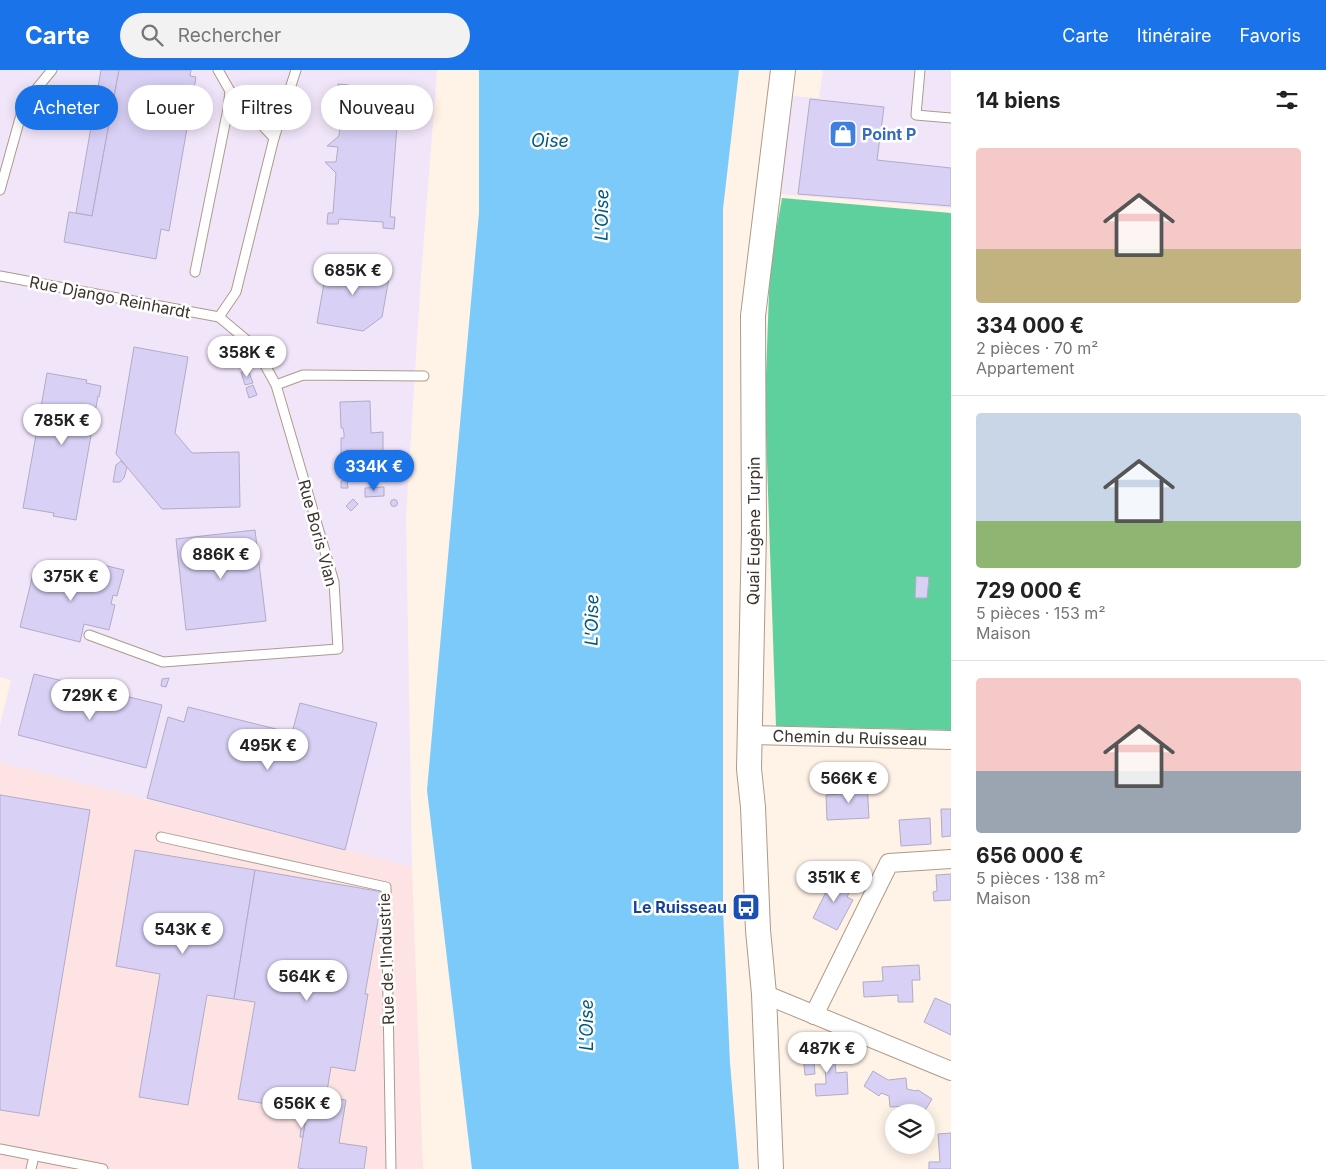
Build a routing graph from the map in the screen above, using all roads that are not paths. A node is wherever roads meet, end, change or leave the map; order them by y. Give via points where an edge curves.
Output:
1 (52, 70) edge
2 (218, 70) edge
3 (296, 70) edge
4 (783, 70) edge
5 (920, 70) edge
6 (227, 85) edge
7 (951, 118) edge
8 (224, 130) edge
9 (267, 130) edge
10 (274, 138) junction
11 (0, 190) edge
12 (195, 272) dead end
13 (0, 276) edge
14 (219, 317) junction
15 (424, 376) dead end
16 (276, 385) junction
17 (89, 635) dead end
18 (749, 735) junction
19 (951, 740) edge
20 (161, 837) dead end
21 (951, 859) edge
22 (764, 994) junction
23 (814, 1014) junction
24 (951, 1071) edge
25 (0, 1149) edge
26 (34, 1156) junction
27 (31, 1169) edge
28 (103, 1169) edge
29 (391, 1169) edge
30 (771, 1169) edge

1 - 11 lane via 24,104
2 - 6 lane
3 - 10 lane
4 - 18 main road, Quai Eugène Turpin via 753,316 754,531
5 - 7 lane via 916,115
8 - 12 lane
9 - 10 lane
10 - 14 lane via 236,292
13 - 14 lane, Rue Django Reinhardt
14 - 16 lane, Rue Boris Vian via 255,347
15 - 16 lane via 303,376
16 - 17 lane, Rue Boris Vian via 334,582 338,649 163,662
18 - 19 street, Chemin du Ruisseau
18 - 22 main road, Quai Eugène Turpin
20 - 29 lane, Rue de l'Industrie via 386,886
21 - 23 street via 889,864
22 - 23 street
22 - 30 main road, Quai Eugène Turpin
23 - 24 street
25 - 26 lane
26 - 27 lane
26 - 28 lane

